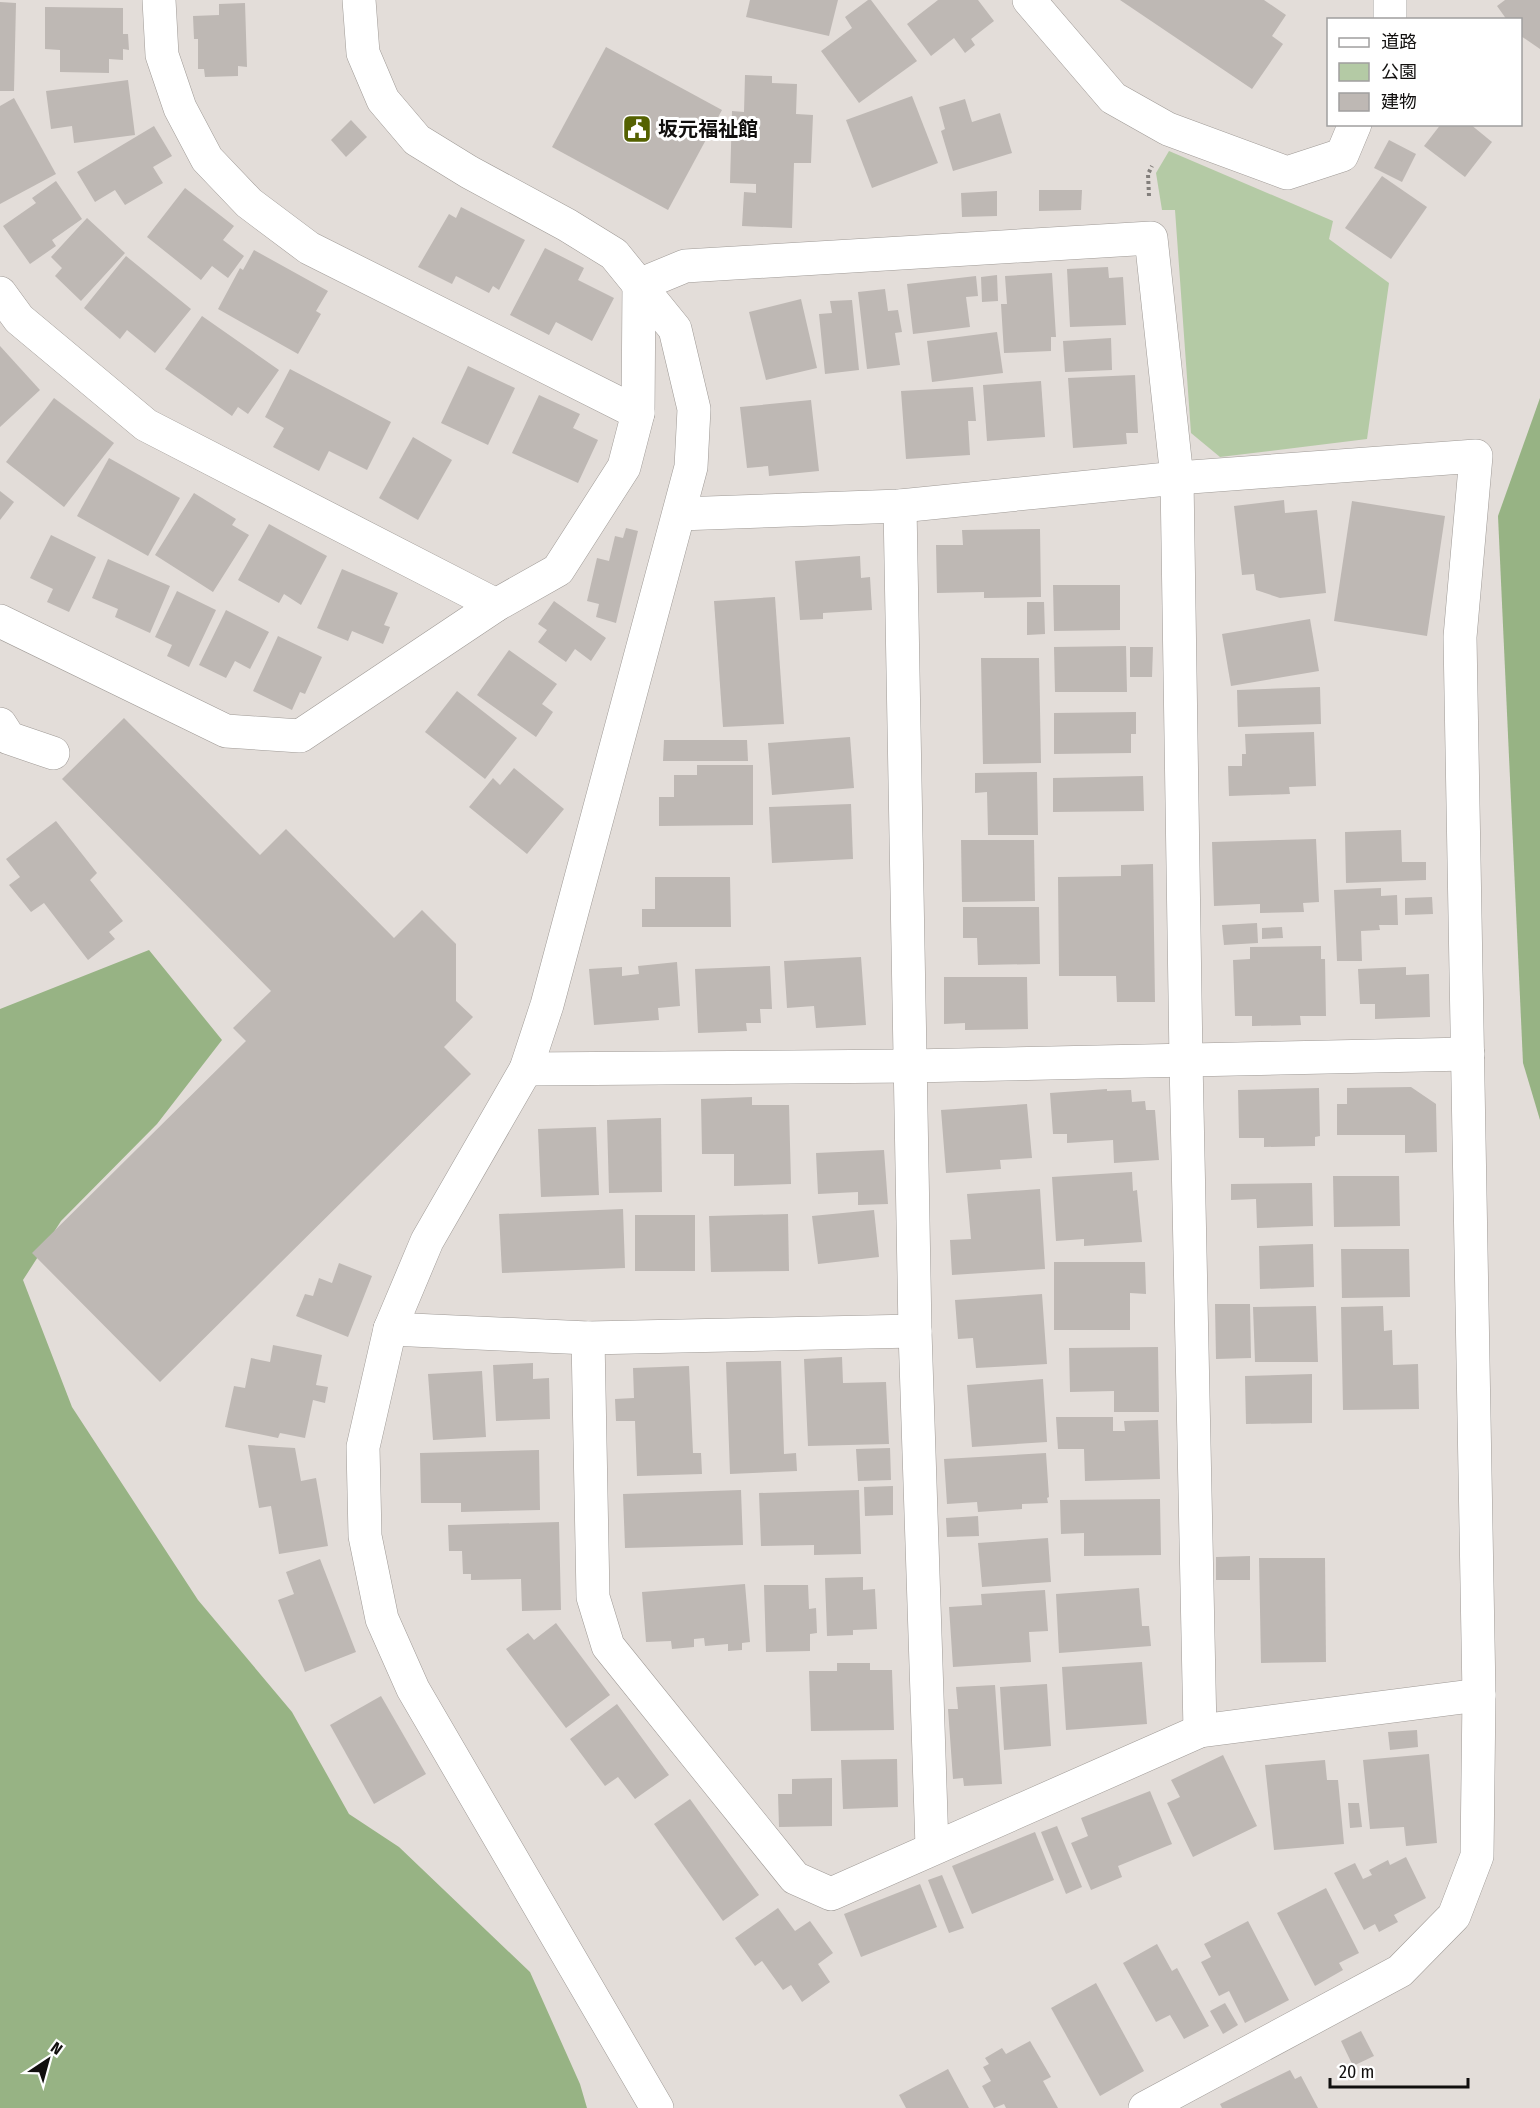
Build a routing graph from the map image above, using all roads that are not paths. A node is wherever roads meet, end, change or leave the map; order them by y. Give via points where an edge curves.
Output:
1 (159, 0) edge
2 (358, 0) edge
3 (1029, 0) edge
4 (1390, 0) edge
5 (1390, 18) edge
6 (1354, 126) edge
7 (639, 285) junction
8 (0, 293) edge
9 (638, 413) junction
10 (1177, 478) junction
11 (900, 506) junction
12 (679, 514) junction
13 (496, 605) junction
14 (0, 621) edge
15 (0, 724) edge
16 (53, 753) dead end
17 (1468, 1054) junction
18 (1186, 1060) junction
19 (911, 1066) junction
20 (526, 1069) junction
21 (390, 1329) junction
22 (915, 1331) junction
23 (588, 1338) junction
24 (1479, 1695) junction
25 (1200, 1731) junction
26 (932, 1847) junction
27 (657, 2108) edge
28 (1145, 2108) edge

1 - 9 street via 162,55 180,108 207,159 249,203 309,248
2 - 7 street via 363,53 383,100 417,140 614,254
3 - 6 street via 1113,99 1168,129 1287,173 1342,155
4 - 5 street
7 - 9 street
7 - 10 street via 685,266 1151,238
7 - 12 street via 675,329 694,408 691,468
8 - 13 street via 19,319 146,425
9 - 13 street via 624,467 558,570
10 - 11 street
10 - 17 street via 1476,456 1460,637
10 - 18 street
11 - 12 street
11 - 19 street
12 - 20 street
13 - 14 street via 300,736 226,731
15 - 16 street via 9,738
17 - 18 street
17 - 24 street
18 - 19 street
18 - 25 street
19 - 20 street
19 - 22 street
20 - 21 street via 427,1241
21 - 23 street
21 - 27 street via 363,1447 365,1536 382,1620 413,1689
22 - 23 street
22 - 26 street
23 - 26 street via 593,1597 608,1646 795,1878 831,1894
24 - 25 street
24 - 28 street via 1478,1856 1454,1916 1400,1971
25 - 26 street

